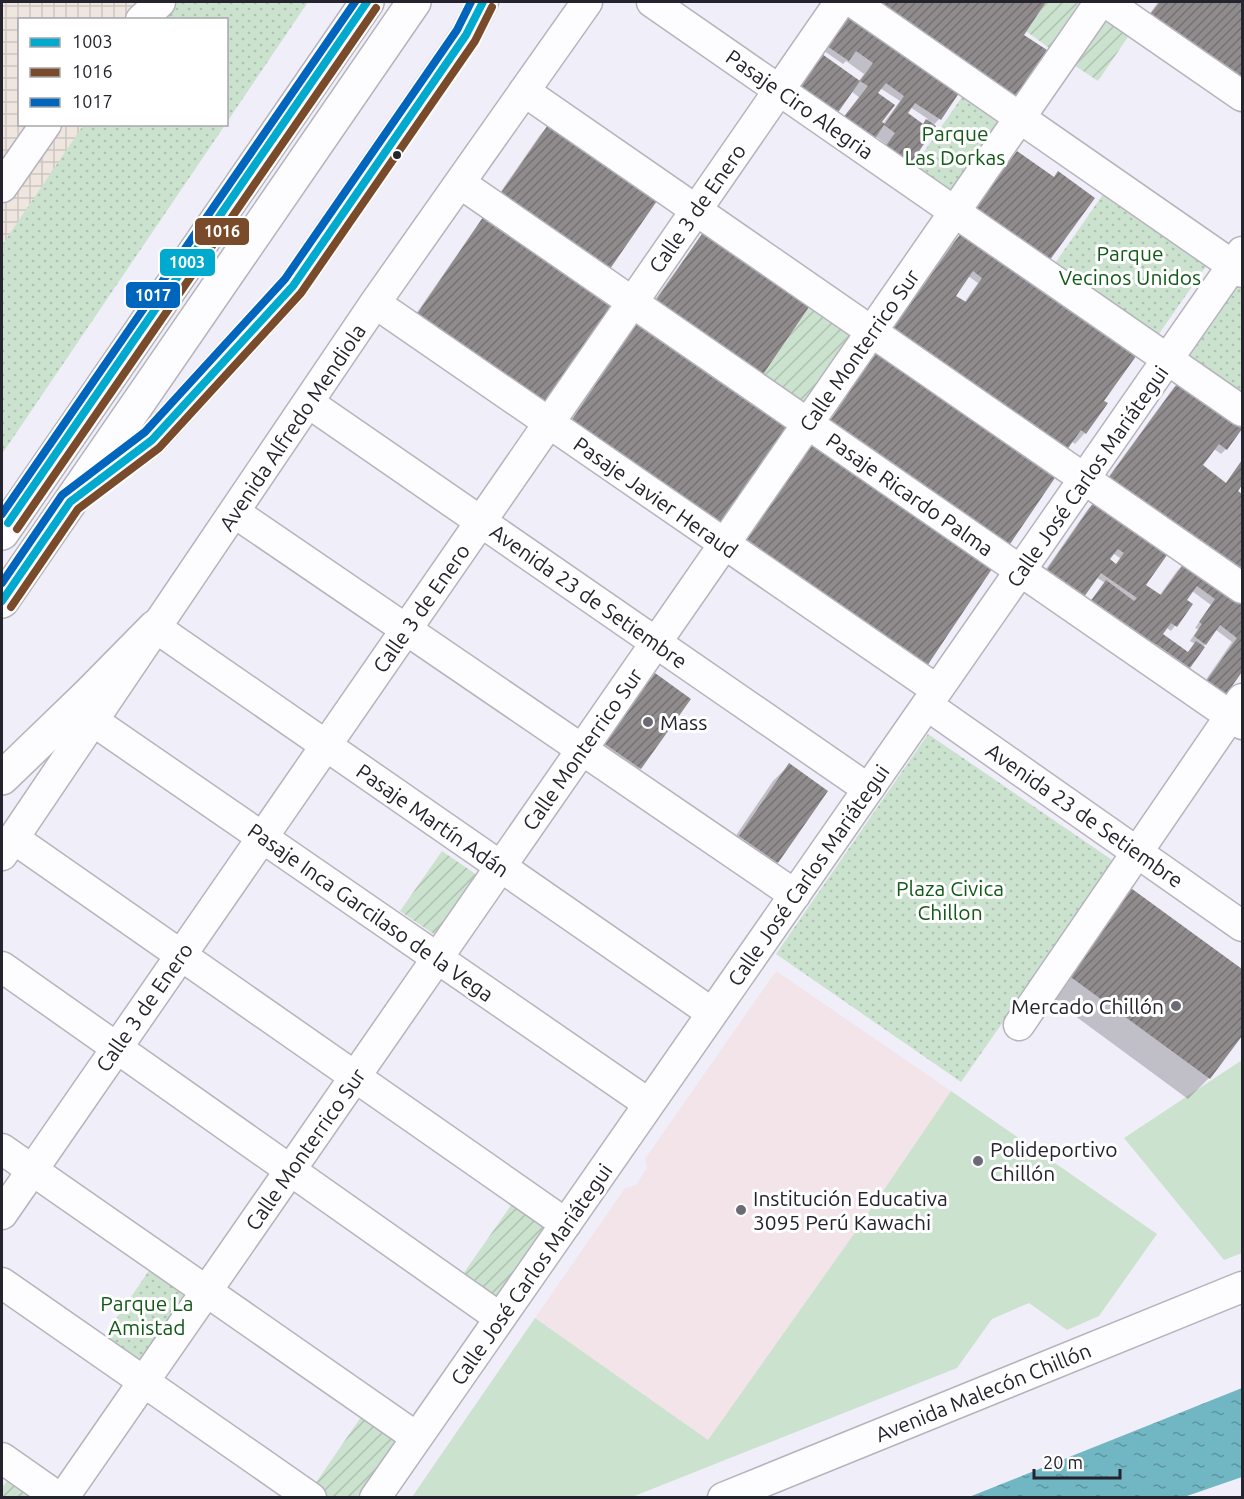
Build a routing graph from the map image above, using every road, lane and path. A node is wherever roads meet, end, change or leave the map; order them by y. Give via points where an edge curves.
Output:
1 (133, 2) edge
2 (160, 2) edge
3 (367, 2) edge
4 (414, 2) edge
5 (483, 2) edge
6 (587, 2) edge
7 (652, 2) edge
8 (840, 2) edge
9 (853, 2) edge
10 (1101, 2) edge
11 (1106, 2) edge
12 (121, 18) edge
13 (143, 18) edge
14 (779, 89) junction
15 (524, 91) junction
16 (1242, 96) edge
17 (1020, 118) junction
18 (45, 126) edge
19 (460, 183) junction
20 (2, 187) edge
21 (696, 210) junction
22 (955, 212) junction
23 (1239, 263) edge
24 (632, 301) junction
25 (375, 303) junction
26 (872, 332) junction
27 (1168, 359) junction
28 (309, 403) junction
29 (1242, 411) edge
30 (549, 422) junction
31 (808, 423) junction
32 (1085, 479) junction
33 (70, 502) junction
34 (234, 512) junction
35 (480, 521) junction
36 (2, 533) edge
37 (725, 544) junction
38 (1021, 571) junction
39 (1242, 588) edge
40 (2, 601) edge
41 (155, 627) junction
42 (406, 629) junction
43 (656, 642) junction
44 (932, 698) junction
45 (1239, 713) edge
46 (92, 720) junction
47 (325, 745) junction
48 (582, 750) junction
49 (2, 778) edge
50 (868, 789) junction
51 (262, 837) junction
52 (7, 847) edge
53 (1138, 852) junction
54 (501, 866) junction
55 (795, 895) junction
56 (1242, 926) edge
57 (180, 955) junction
58 (438, 958) junction
59 (2, 967) edge
60 (712, 1013) junction
61 (1019, 1025) dead end
62 (116, 1048) junction
63 (355, 1077) junction
64 (649, 1104) junction
65 (2, 1149) edge
66 (32, 1170) junction
67 (291, 1170) junction
68 (2, 1214) edge
69 (566, 1224) junction
70 (2, 1283) edge
71 (1242, 1287) edge
72 (206, 1291) junction
73 (501, 1318) junction
74 (143, 1382) junction
75 (416, 1437) junction
76 (2, 1458) edge
77 (61, 1497) edge
78 (311, 1497) edge
79 (375, 1497) edge
80 (723, 1497) edge

1 - 12 street
2 - 13 street
3 - 36 highway
4 - 33 highway
5 - 33 street via 466,35 293,286 152,440
6 - 15 street, Avenida Alfredo Mendiola
7 - 14 street, Pasaje Ciro Alegria
8 - 14 street, Calle 3 de Enero
9 - 17 street
10 - 17 street, Calle Monterrico Sur
11 - 16 street
14 - 21 street, Calle 3 de Enero
14 - 22 street, Pasaje Ciro Alegria
15 - 19 street, Avenida Alfredo Mendiola
15 - 21 street
17 - 22 street, Calle Monterrico Sur
17 - 23 street
18 - 20 street
19 - 24 street, Pasaje Ricardo Palma
19 - 25 street, Avenida Alfredo Mendiola
21 - 24 street, Calle 3 de Enero
21 - 26 street
22 - 26 street, Calle Monterrico Sur
22 - 27 street, Pasaje Ciro Alegria
23 - 27 street, Calle José Carlos Mariátegui
24 - 30 street, Calle 3 de Enero
24 - 31 street, Pasaje Ricardo Palma
25 - 28 street, Avenida Alfredo Mendiola
25 - 30 street, Pasaje Javier Heraud
26 - 31 street, Calle Monterrico Sur
26 - 32 street
27 - 29 street, Pasaje Ciro Alegria
27 - 32 street, Calle José Carlos Mariátegui
28 - 34 street, Avenida Alfredo Mendiola
28 - 35 street, Avenida 23 de Setiembre
30 - 35 street, Calle 3 de Enero
30 - 37 street, Pasaje Javier Heraud
31 - 37 street, Calle Monterrico Sur
31 - 38 street, Pasaje Ricardo Palma
32 - 38 street, Calle José Carlos Mariátegui
32 - 39 street
33 - 40 highway
34 - 41 street, Avenida Alfredo Mendiola
34 - 42 street
35 - 42 street, Calle 3 de Enero
35 - 43 street, Avenida 23 de Setiembre
37 - 43 street, Calle Monterrico Sur
37 - 44 street, Pasaje Javier Heraud
38 - 44 street, Calle José Carlos Mariátegui
38 - 45 street, Pasaje Ricardo Palma
41 - 46 street, Avenida Alfredo Mendiola
41 - 47 street, Pasaje Martín Adán
41 - 49 highway
42 - 47 street, Calle 3 de Enero
42 - 48 street
43 - 48 street, Calle Monterrico Sur
43 - 50 street, Avenida 23 de Setiembre
44 - 50 street, Calle José Carlos Mariátegui
44 - 53 street, Avenida 23 de Setiembre
45 - 53 street
46 - 51 street, Pasaje Inca Garcilaso de la Vega
46 - 52 street, Avenida Alfredo Mendiola
47 - 51 street, Calle 3 de Enero
47 - 54 street, Pasaje Martín Adán
48 - 54 street, Calle Monterrico Sur
48 - 55 street
50 - 55 street, Calle José Carlos Mariátegui
51 - 57 street, Calle 3 de Enero
51 - 58 street, Pasaje Inca Garcilaso de la Vega
52 - 57 street
53 - 56 street, Avenida 23 de Setiembre
53 - 61 street
54 - 58 street, Calle Monterrico Sur
54 - 60 street, Pasaje Martín Adán
55 - 60 street, Calle José Carlos Mariátegui
57 - 62 street, Calle 3 de Enero
57 - 63 street
58 - 63 street, Calle Monterrico Sur
58 - 64 street, Pasaje Inca Garcilaso de la Vega
59 - 62 street
60 - 64 street, Calle José Carlos Mariátegui
62 - 66 street, Calle 3 de Enero
62 - 67 street
63 - 67 street, Calle Monterrico Sur
63 - 69 street
64 - 69 street, Calle José Carlos Mariátegui
65 - 66 street
66 - 68 street, Calle 3 de Enero
66 - 72 street
67 - 72 street, Calle Monterrico Sur
67 - 73 street
69 - 73 street, Calle José Carlos Mariátegui
70 - 74 street
71 - 80 street, Avenida Malecón Chillón
72 - 74 street, Calle Monterrico Sur
72 - 75 street
73 - 75 street, Calle José Carlos Mariátegui
74 - 77 street, Calle Monterrico Sur
74 - 78 street
75 - 79 street, Calle José Carlos Mariátegui
76 - 77 street

